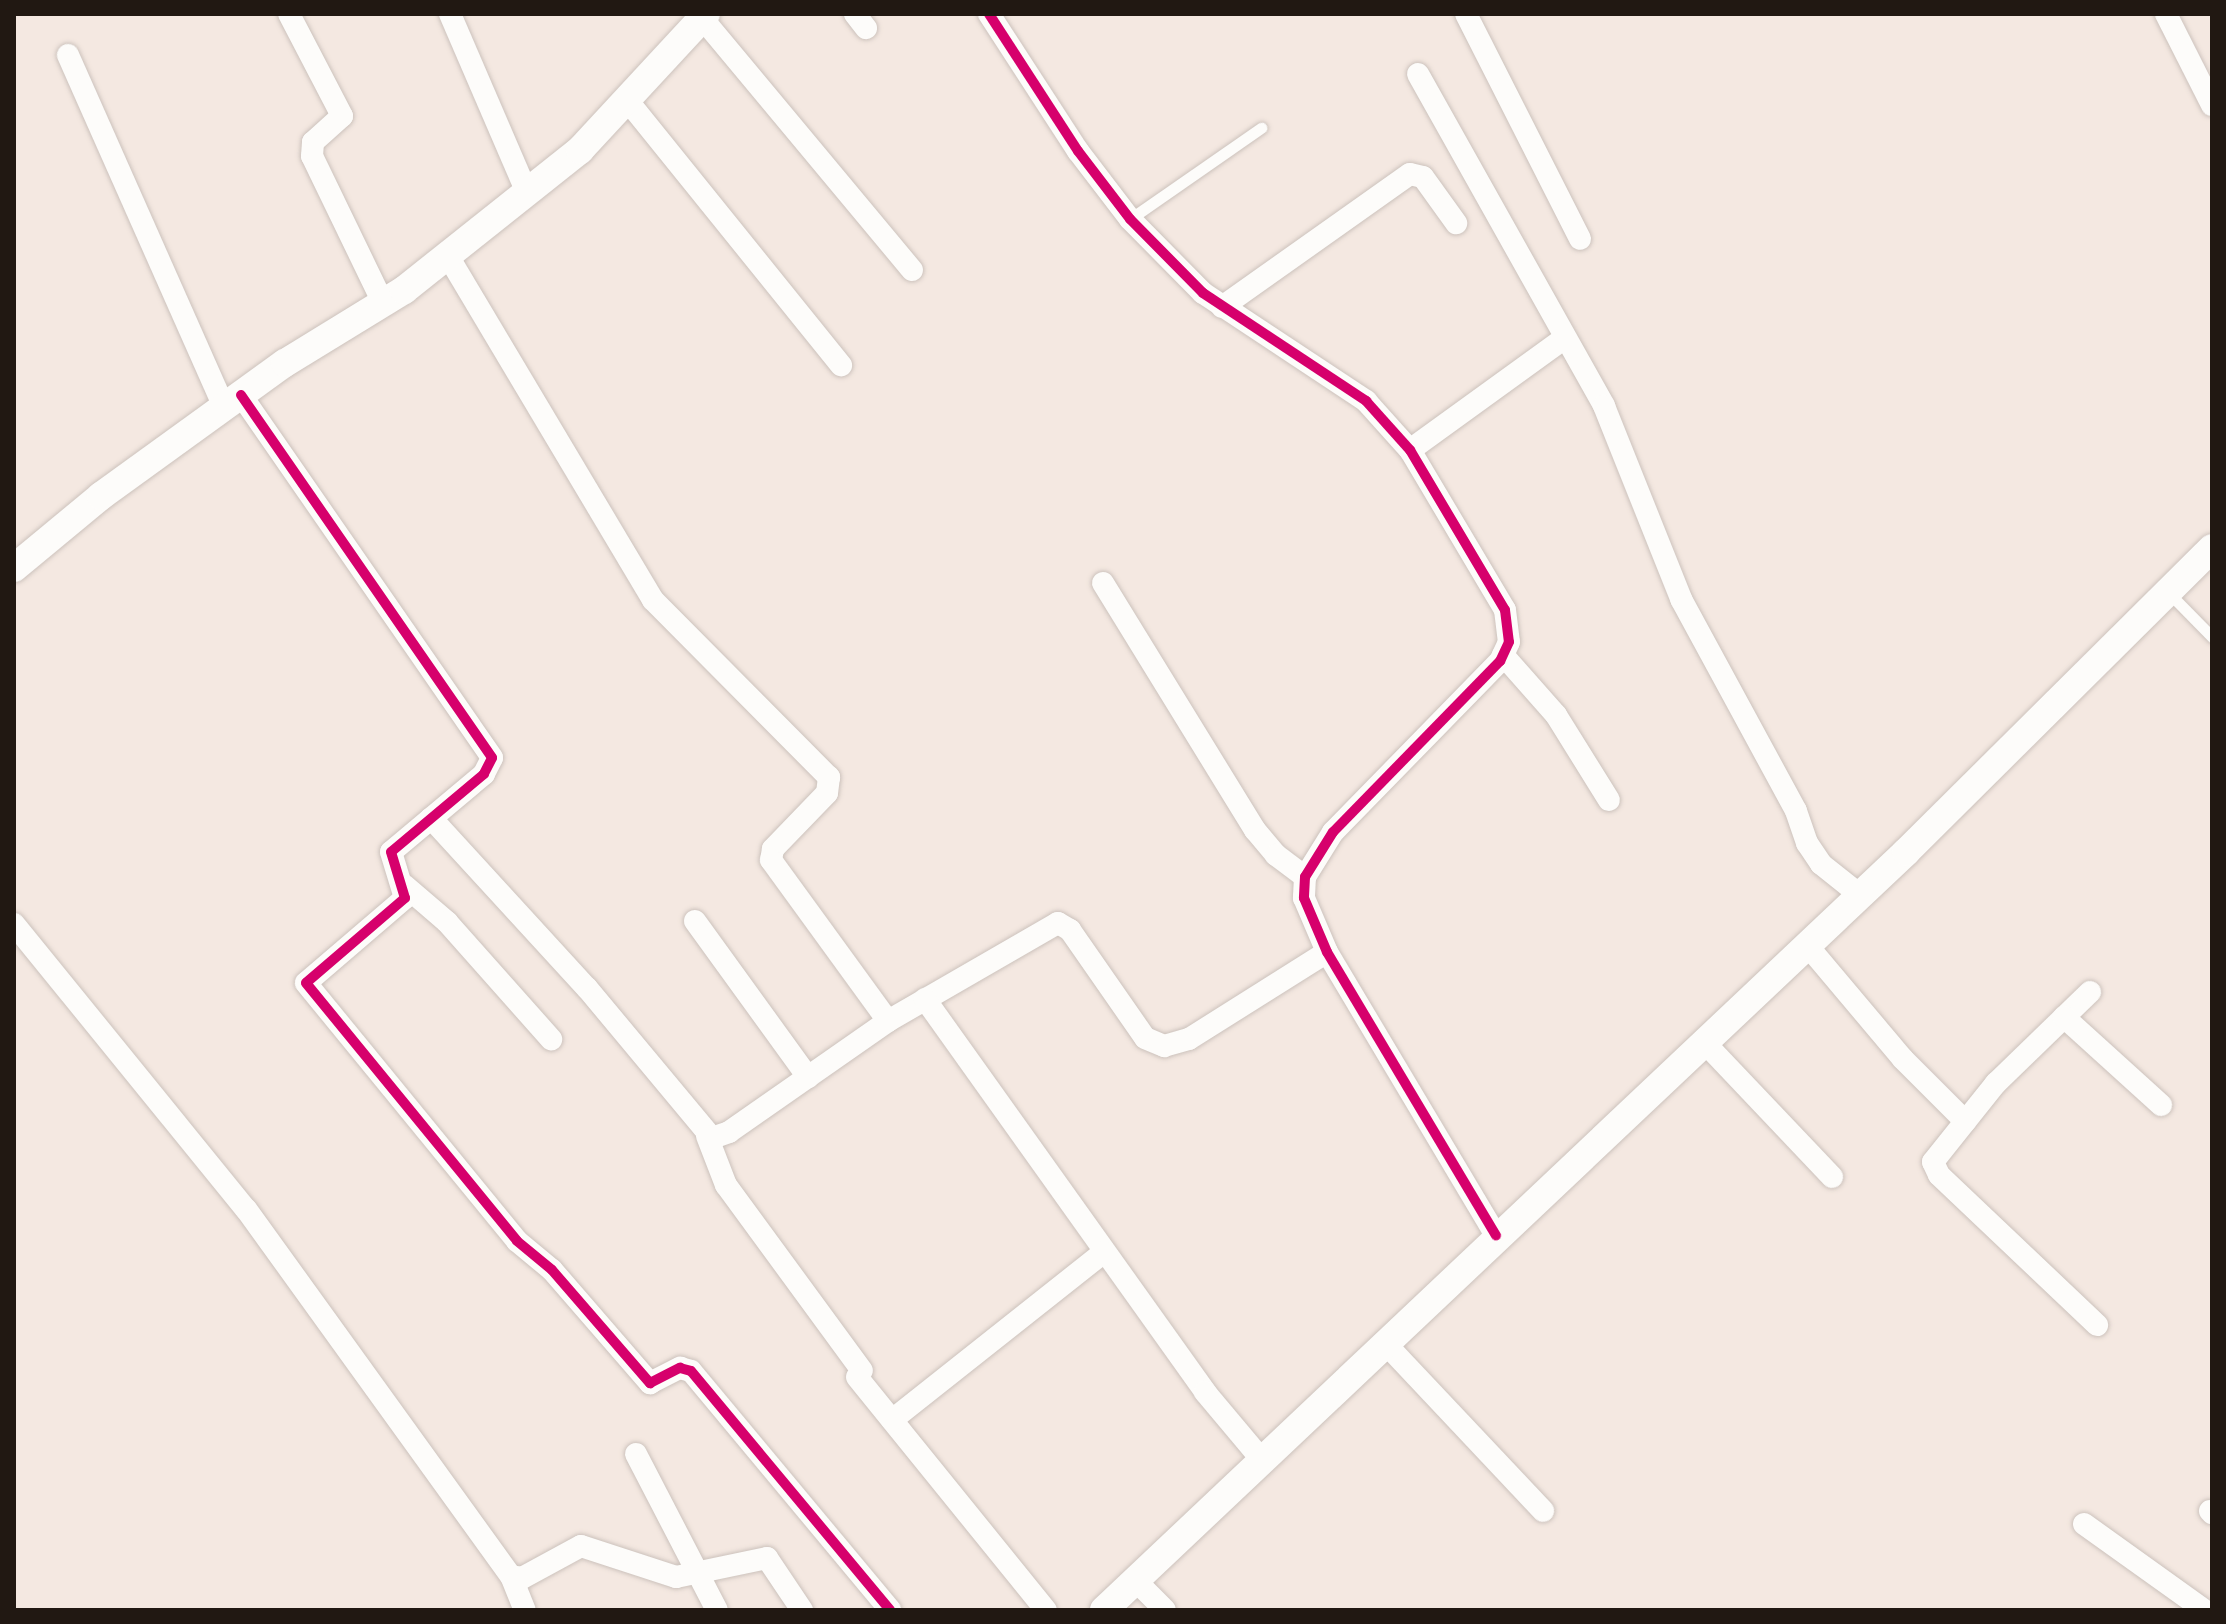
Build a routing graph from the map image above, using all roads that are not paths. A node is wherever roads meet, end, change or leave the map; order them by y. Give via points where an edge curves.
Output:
1 (289, 14) edge
2 (450, 14) edge
3 (989, 14) edge
4 (1466, 14) edge
5 (2166, 14) edge
6 (704, 16) edge
7 (68, 55) dead end
8 (1418, 74) dead end
9 (627, 100) junction
10 (2212, 105) edge
11 (1261, 128) dead end
12 (527, 193) junction
13 (1130, 219) junction
14 (1456, 223) dead end
15 (1580, 239) dead end
16 (448, 256) junction
17 (912, 270) dead end
18 (383, 303) junction
19 (1222, 307) junction
20 (1565, 338) junction
21 (841, 365) dead end
22 (232, 401) junction
23 (1410, 450) junction
24 (2212, 548) edge
25 (14, 568) edge
26 (1103, 583) dead end
27 (2168, 592) junction
28 (2212, 637) edge
29 (1503, 655) junction
30 (1609, 800) dead end
31 (431, 818) junction
32 (1305, 877) junction
33 (404, 885) junction
34 (1860, 895) junction
35 (695, 921) dead end
36 (14, 924) edge
37 (1807, 945) junction
38 (1327, 952) junction
39 (2090, 992) dead end
40 (925, 999) junction
41 (2064, 1017) junction
42 (888, 1021) junction
43 (551, 1039) dead end
44 (1704, 1042) junction
45 (808, 1077) junction
46 (2161, 1105) dead end
47 (1965, 1121) junction
48 (707, 1136) junction
49 (1832, 1177) dead end
50 (1496, 1236) junction
51 (1104, 1252) junction
52 (2097, 1325) dead end
53 (1384, 1342) junction
54 (892, 1420) junction
55 (636, 1454) dead end
56 (1262, 1460) junction
57 (1543, 1511) dead end
58 (2084, 1524) dead end
59 (695, 1574) junction
60 (511, 1576) junction
61 (1135, 1580) junction
62 (525, 1610) edge
63 (717, 1610) edge
64 (802, 1610) edge
65 (890, 1610) edge
66 (1046, 1610) edge
67 (1104, 1610) edge
68 (1165, 1610) edge
69 (2204, 1610) edge

1 - 18 street via 342,116 313,142 312,156
2 - 12 street
3 - 13 street via 1078,151
4 - 15 street
5 - 10 street
6 - 9 street
6 - 17 street
7 - 22 street
8 - 20 street
9 - 12 street via 580,150
9 - 21 street
11 - 13 lane
12 - 16 street
13 - 19 street
14 - 19 street via 1423,177 1410,174
16 - 18 street
16 - 42 street via 653,600 699,652 829,777 827,793 773,849 771,860
18 - 22 street
19 - 23 street via 1308,358 1366,401
20 - 23 street
20 - 34 street via 1604,406 1681,599 1796,811 1807,843 1821,864
22 - 25 street via 101,496
22 - 31 street via 492,758 484,774
23 - 29 street via 1505,610 1510,625
24 - 27 street
26 - 32 street via 1255,830
27 - 28 lane
27 - 34 street
29 - 30 street via 1556,715
29 - 32 street via 1480,686 1333,832
31 - 33 street via 389,855
31 - 48 street via 587,988
32 - 38 street via 1304,898
33 - 43 street via 447,922
33 - 65 street via 401,903 308,976 308,986 517,1241 552,1270 644,1377 653,1383 680,1368 691,1371
34 - 37 street
35 - 45 street
36 - 60 street via 246,1209
37 - 44 street
37 - 47 street via 1894,1050
38 - 40 street via 1189,1039 1164,1046 1145,1038 1064,924 1051,926
38 - 50 street
39 - 41 street
40 - 42 street
40 - 51 street
41 - 46 street
41 - 47 street
42 - 45 street
44 - 49 street
44 - 50 street
45 - 48 street via 722,1136
47 - 52 street via 1937,1154 1936,1171
48 - 54 street via 726,1185
50 - 53 street
51 - 54 street
51 - 56 street
53 - 56 street
53 - 57 street
54 - 66 street
55 - 59 street
56 - 61 street
58 - 69 street
59 - 60 street via 663,1575 586,1546 522,1578
59 - 63 street
59 - 64 street via 769,1558
60 - 62 street
61 - 67 street
61 - 68 street

